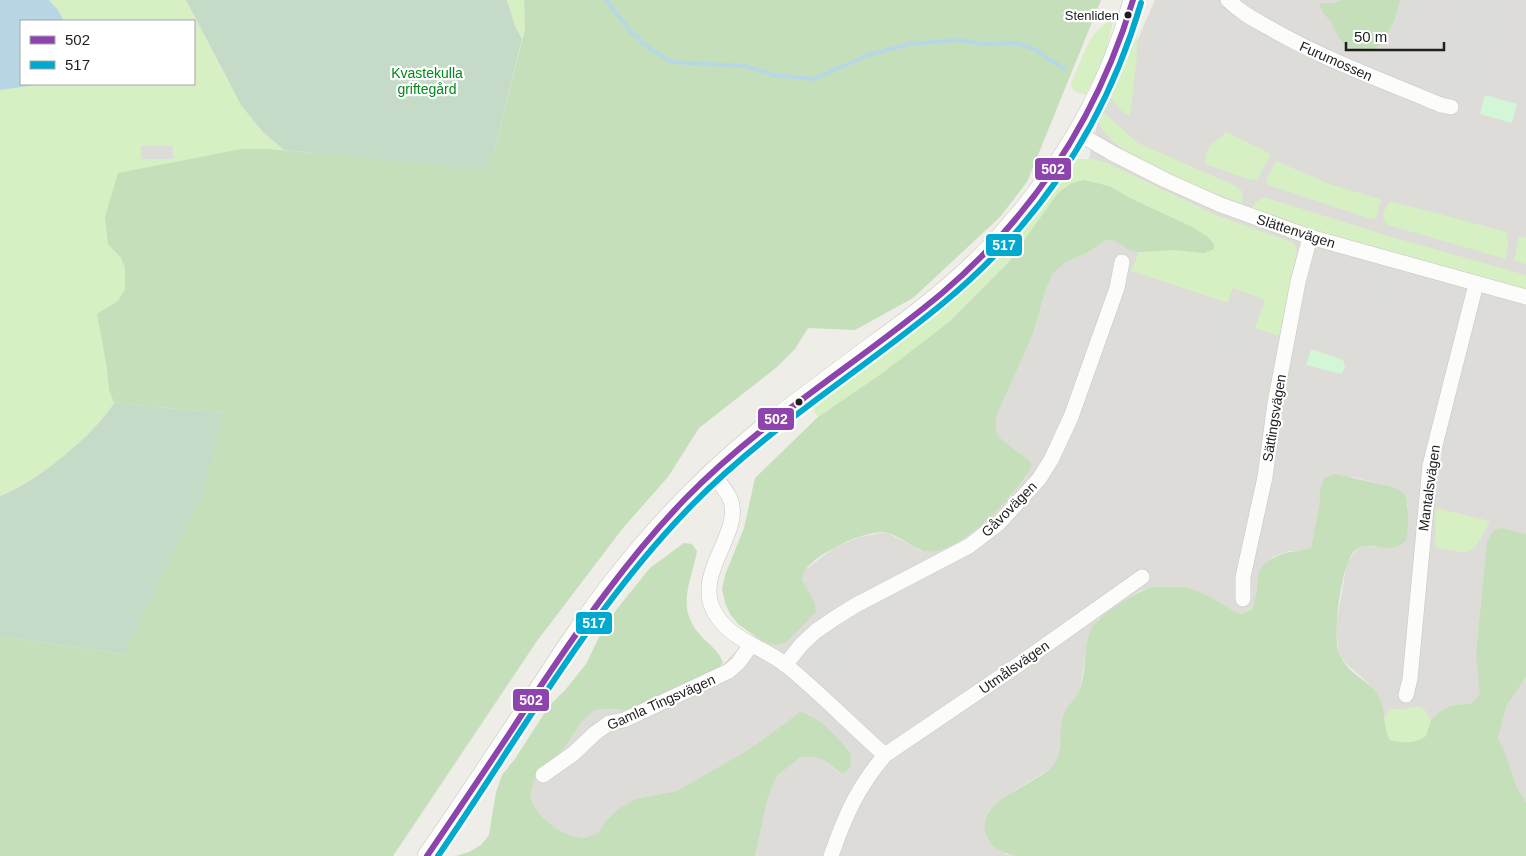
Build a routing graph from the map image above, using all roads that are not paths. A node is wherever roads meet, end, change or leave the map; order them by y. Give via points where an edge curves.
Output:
1 (1134, 0) edge
2 (1228, 0) edge
3 (1451, 107) dead end
4 (1078, 133) junction
5 (1310, 237) junction
6 (1122, 262) dead end
7 (1476, 284) junction
8 (1526, 297) edge
9 (711, 473) junction
10 (1142, 577) dead end
11 (1244, 599) dead end
12 (750, 645) junction
13 (785, 665) junction
14 (1406, 695) dead end
15 (885, 755) junction
16 (544, 775) dead end
17 (427, 856) edge
18 (831, 856) edge

1 - 4 street via 1104,81
2 - 3 street, Furumossen via 1245,14 1322,56
4 - 5 street, Slättenvägen via 1196,194
4 - 9 street via 1036,194 976,263 910,318 762,428
5 - 7 street, Slättenvägen
5 - 11 street, Sättingsvägen via 1298,282 1265,477 1243,577
6 - 13 street, Gåvovägen via 1117,288 1071,417 1039,479 999,523 969,546 834,618 802,644
7 - 8 street, Slättenvägen
7 - 14 street, Mantalsvägen via 1430,465
9 - 12 street via 726,492 732,508 732,518 712,574 712,606 725,628
9 - 17 street via 645,543 595,606
10 - 15 street, Utmålsvägen
12 - 13 street
12 - 16 street, Gamla Tingsvägen via 729,671 624,720 609,723
13 - 15 street
15 - 18 street, Utmålsvägen via 856,795

